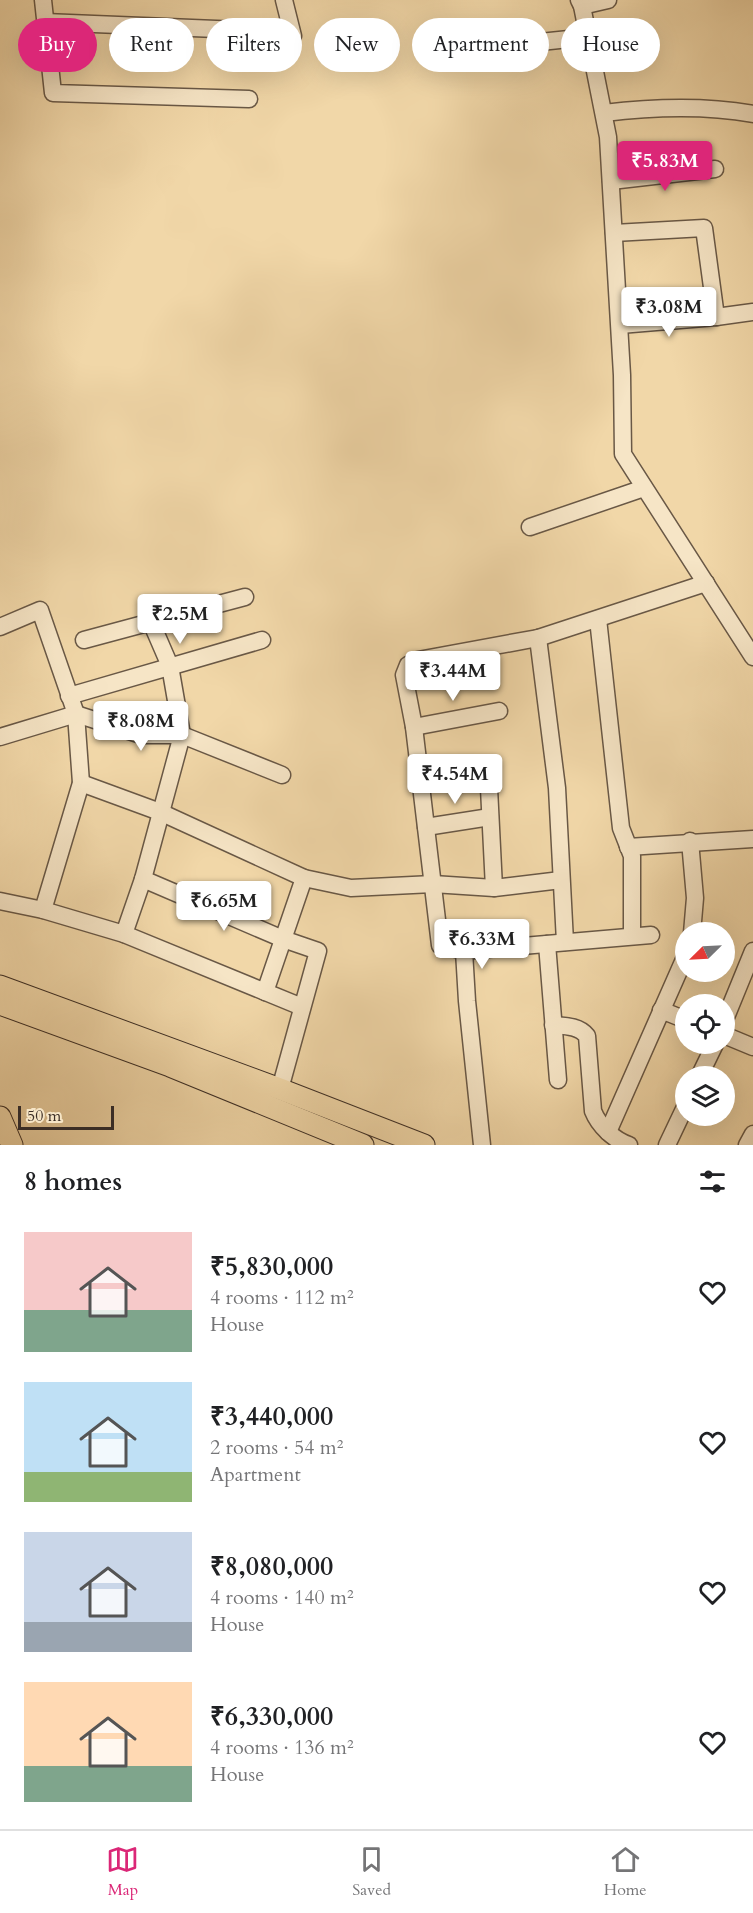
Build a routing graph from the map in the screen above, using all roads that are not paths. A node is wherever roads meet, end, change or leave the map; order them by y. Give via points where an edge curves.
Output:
1 (43, 0) edge
2 (284, 0) edge
3 (608, 0) edge
4 (581, 3) edge
5 (45, 18) edge
6 (288, 18) edge
7 (584, 18) edge
8 (97, 24) edge
9 (206, 29) edge
10 (51, 72) edge
11 (595, 72) edge
12 (249, 99) dead end
13 (604, 113) junction
14 (753, 116) edge
15 (715, 169) dead end
16 (611, 181) junction
17 (614, 233) junction
18 (753, 312) edge
19 (716, 317) junction
20 (620, 325) junction
21 (645, 488) junction
22 (530, 527) dead end
23 (706, 584) junction
24 (245, 597) dead end
25 (598, 619) junction
26 (151, 622) junction
27 (0, 627) edge
28 (538, 638) junction
29 (84, 640) dead end
30 (262, 640) dead end
31 (753, 657) edge
32 (170, 666) junction
33 (69, 696) junction
34 (499, 711) dead end
35 (76, 714) junction
36 (414, 727) junction
37 (182, 735) junction
38 (0, 737) edge
39 (488, 768) dead end
40 (282, 775) dead end
41 (81, 783) junction
42 (160, 812) junction
43 (490, 817) junction
44 (426, 827) junction
45 (753, 839) edge
46 (690, 842) junction
47 (628, 847) junction
48 (304, 878) junction
49 (143, 879) junction
50 (561, 880) junction
51 (433, 884) junction
52 (494, 888) junction
53 (0, 901) edge
54 (43, 910) junction
55 (693, 922) edge
56 (124, 934) junction
57 (651, 935) dead end
58 (632, 936) junction
59 (283, 939) junction
60 (566, 942) junction
61 (547, 944) junction
62 (464, 951) junction
63 (753, 951) edge
64 (675, 979) edge
65 (0, 986) edge
66 (265, 992) junction
67 (735, 995) edge
68 (0, 1004) edge
69 (302, 1008) junction
70 (661, 1010) junction
71 (675, 1016) edge
72 (553, 1025) junction
73 (735, 1040) edge
74 (753, 1047) edge
75 (558, 1080) dead end
76 (280, 1089) junction
77 (0, 1116) edge
78 (676, 1126) edge
79 (608, 1132) junction
80 (626, 1144) edge
81 (12, 1145) edge
82 (363, 1145) edge
83 (424, 1145) edge
84 (482, 1145) edge
85 (667, 1145) edge

1 - 5 street
2 - 6 street
3 - 4 street
4 - 7 street
8 - 9 street
10 - 12 street via 53,93
11 - 13 street
13 - 14 street via 698,107
13 - 16 street
15 - 16 street
16 - 17 street
17 - 19 street via 704,228
17 - 20 street
18 - 19 street
19 - 20 street
20 - 21 street via 623,454
21 - 22 street
21 - 23 street
23 - 25 street
23 - 31 street
24 - 26 street
25 - 28 street
25 - 47 street via 621,828
26 - 29 street
26 - 32 street
27 - 33 street via 40,610
28 - 36 street via 408,665 404,675
28 - 50 street via 557,788
30 - 32 street
32 - 33 street
32 - 37 street
33 - 35 street
34 - 36 street
35 - 37 street via 141,735
35 - 38 street
35 - 41 street
36 - 44 street
37 - 40 street
37 - 42 street
39 - 43 street
41 - 42 street
41 - 54 street
42 - 48 street
42 - 49 street
43 - 44 street
43 - 52 street
44 - 51 street
45 - 46 street
46 - 47 street
46 - 55 street
47 - 58 street via 632,856
48 - 51 street via 351,888
48 - 59 street
49 - 56 street
49 - 59 street
50 - 52 street
50 - 60 street
51 - 52 street
51 - 62 street via 440,945
53 - 54 street
54 - 56 street
56 - 66 street
57 - 58 street
58 - 60 street
59 - 66 street
59 - 69 street via 318,951
60 - 61 street
61 - 62 street
61 - 72 street
62 - 84 street
63 - 67 street
64 - 70 street
65 - 76 main road
66 - 69 street
68 - 82 main road via 170,1066
69 - 76 street
70 - 71 street
70 - 79 street
72 - 75 street
72 - 79 street via 583,1030 587,1036 593,1111
73 - 74 street
76 - 83 main road
77 - 81 main road
78 - 85 street
79 - 80 street

